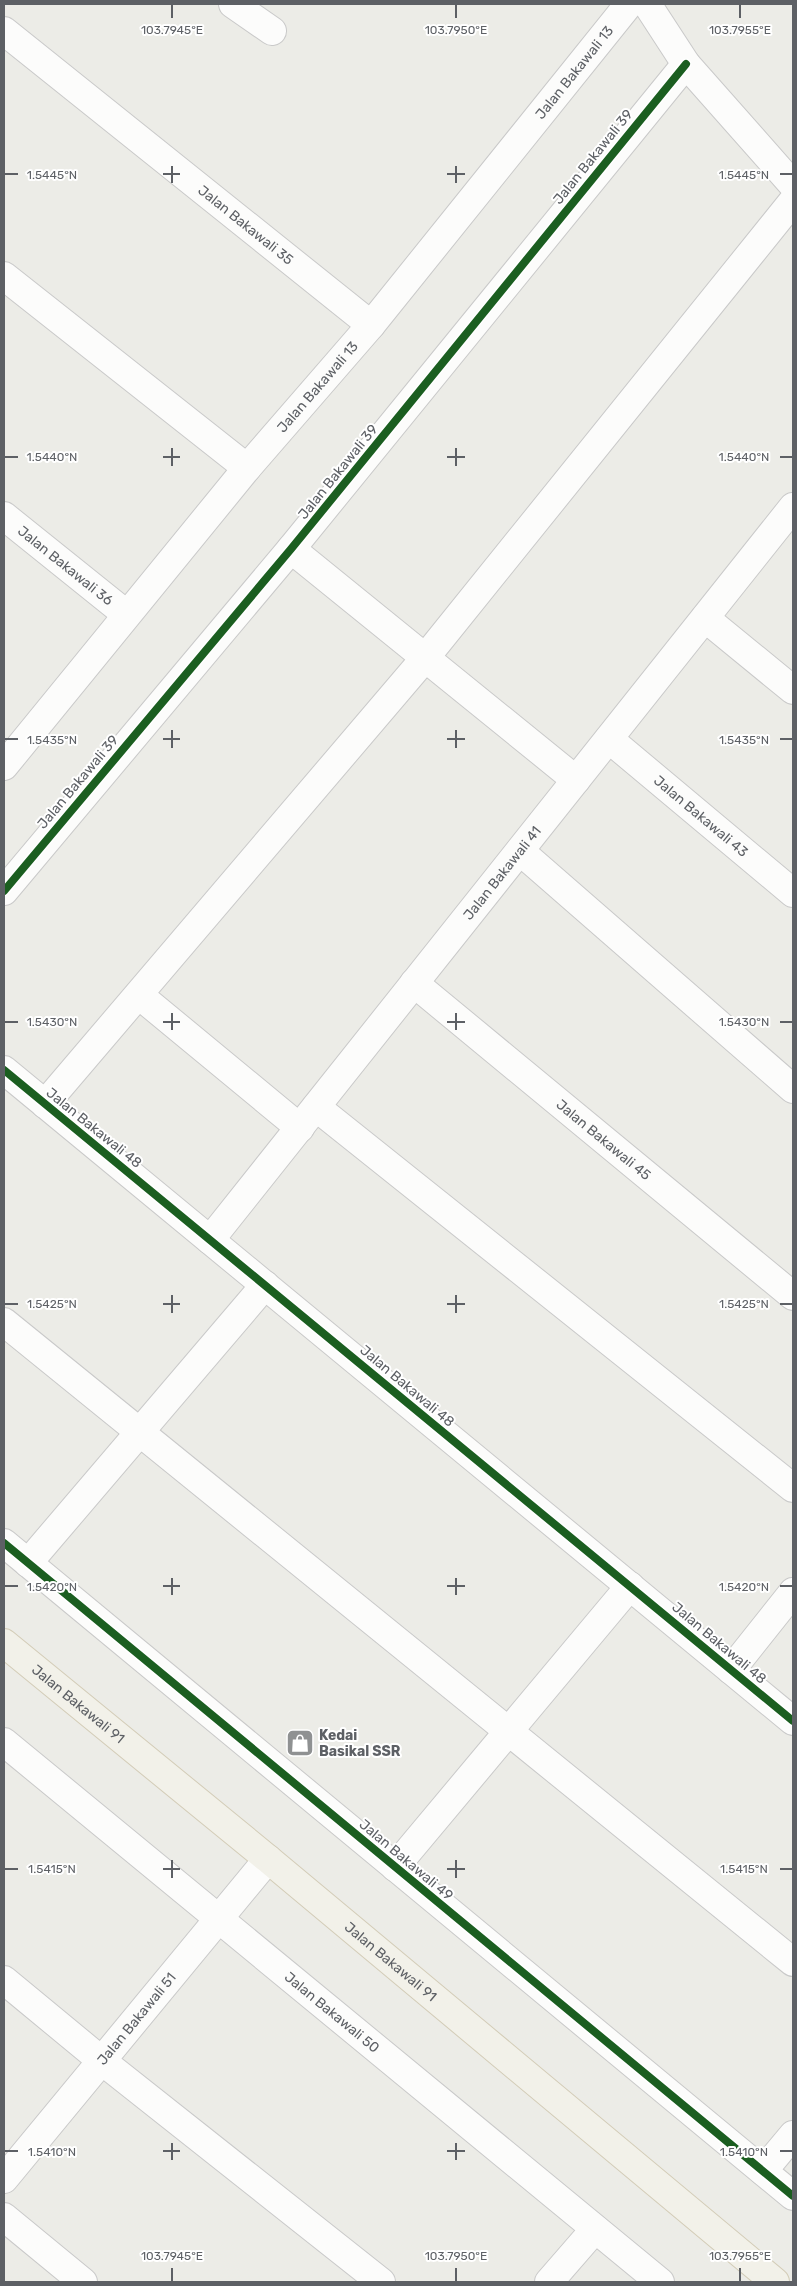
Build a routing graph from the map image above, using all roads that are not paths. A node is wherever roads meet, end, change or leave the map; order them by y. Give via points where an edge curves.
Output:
1 (234, 4) edge
2 (629, 4) edge
3 (647, 4) edge
4 (272, 31) dead end
5 (7, 41) edge
6 (686, 64) junction
7 (793, 185) edge
8 (793, 200) edge
9 (4, 276) edge
10 (371, 325) junction
11 (247, 468) junction
12 (793, 506) edge
13 (4, 516) edge
14 (291, 549) junction
15 (126, 614) junction
16 (705, 618) junction
17 (425, 658) junction
18 (793, 690) edge
19 (609, 739) junction
20 (4, 766) edge
21 (576, 780) junction
22 (520, 851) junction
23 (4, 890) edge
24 (793, 893) edge
25 (414, 983) junction
26 (139, 995) junction
27 (4, 1070) edge
28 (793, 1089) edge
29 (46, 1104) junction
30 (316, 1107) junction
31 (300, 1128) junction
32 (210, 1240) junction
33 (265, 1285) junction
34 (793, 1296) edge
35 (4, 1322) edge
36 (139, 1433) junction
37 (793, 1488) edge
38 (4, 1543) edge
39 (28, 1563) junction
40 (630, 1586) junction
41 (793, 1592) edge
42 (4, 1643) edge
43 (731, 1670) junction
44 (793, 1721) edge
45 (508, 1732) junction
46 (4, 1742) edge
47 (268, 1859) junction
48 (395, 1867) junction
49 (219, 1918) junction
50 (793, 1962) edge
51 (4, 1980) edge
52 (102, 2061) junction
53 (793, 2135) edge
54 (763, 2170) junction
55 (4, 2179) edge
56 (793, 2196) edge
57 (4, 2217) edge
58 (595, 2229) junction
59 (84, 2282) edge
60 (381, 2282) edge
61 (549, 2282) edge
62 (660, 2282) edge
63 (775, 2282) edge

1 - 4 street
2 - 10 street, Jalan Bakawali 13
3 - 6 street
5 - 10 street, Jalan Bakawali 35
6 - 7 street
6 - 14 street, Jalan Bakawali 39
8 - 17 street
9 - 11 street
10 - 11 street, Jalan Bakawali 13
11 - 15 street, Jalan Bakawali 13
12 - 16 street, Jalan Bakawali 41
13 - 15 street, Jalan Bakawali 36
14 - 17 street
14 - 23 street, Jalan Bakawali 39
15 - 20 street, Jalan Bakawali 13
16 - 18 street
16 - 19 street, Jalan Bakawali 41
17 - 21 street
17 - 26 street
19 - 21 street, Jalan Bakawali 41
19 - 24 street, Jalan Bakawali 43
21 - 22 street, Jalan Bakawali 41
22 - 25 street, Jalan Bakawali 41
22 - 28 street
25 - 30 street, Jalan Bakawali 41
25 - 34 street, Jalan Bakawali 45
26 - 29 street
26 - 31 street
27 - 29 street, Jalan Bakawali 48
29 - 32 street, Jalan Bakawali 48
30 - 31 street, Jalan Bakawali 41
30 - 37 street
31 - 32 street, Jalan Bakawali 41
32 - 33 street, Jalan Bakawali 48
33 - 36 street
33 - 40 street, Jalan Bakawali 48
35 - 36 street
36 - 39 street
36 - 45 street
38 - 39 street, Jalan Bakawali 49
39 - 48 street, Jalan Bakawali 49
40 - 43 street, Jalan Bakawali 48
40 - 45 street
41 - 43 street
42 - 47 main road, Jalan Bakawali 91
43 - 44 street, Jalan Bakawali 48
45 - 48 street
45 - 50 street
46 - 49 street, Jalan Bakawali 50
47 - 49 street, Jalan Bakawali 51
47 - 63 main road, Jalan Bakawali 91
48 - 54 street, Jalan Bakawali 49
49 - 52 street, Jalan Bakawali 51
49 - 58 street, Jalan Bakawali 50
51 - 52 street
52 - 55 street, Jalan Bakawali 51
52 - 60 street
53 - 54 street
54 - 56 street, Jalan Bakawali 49
57 - 59 street
58 - 61 street
58 - 62 street, Jalan Bakawali 50

